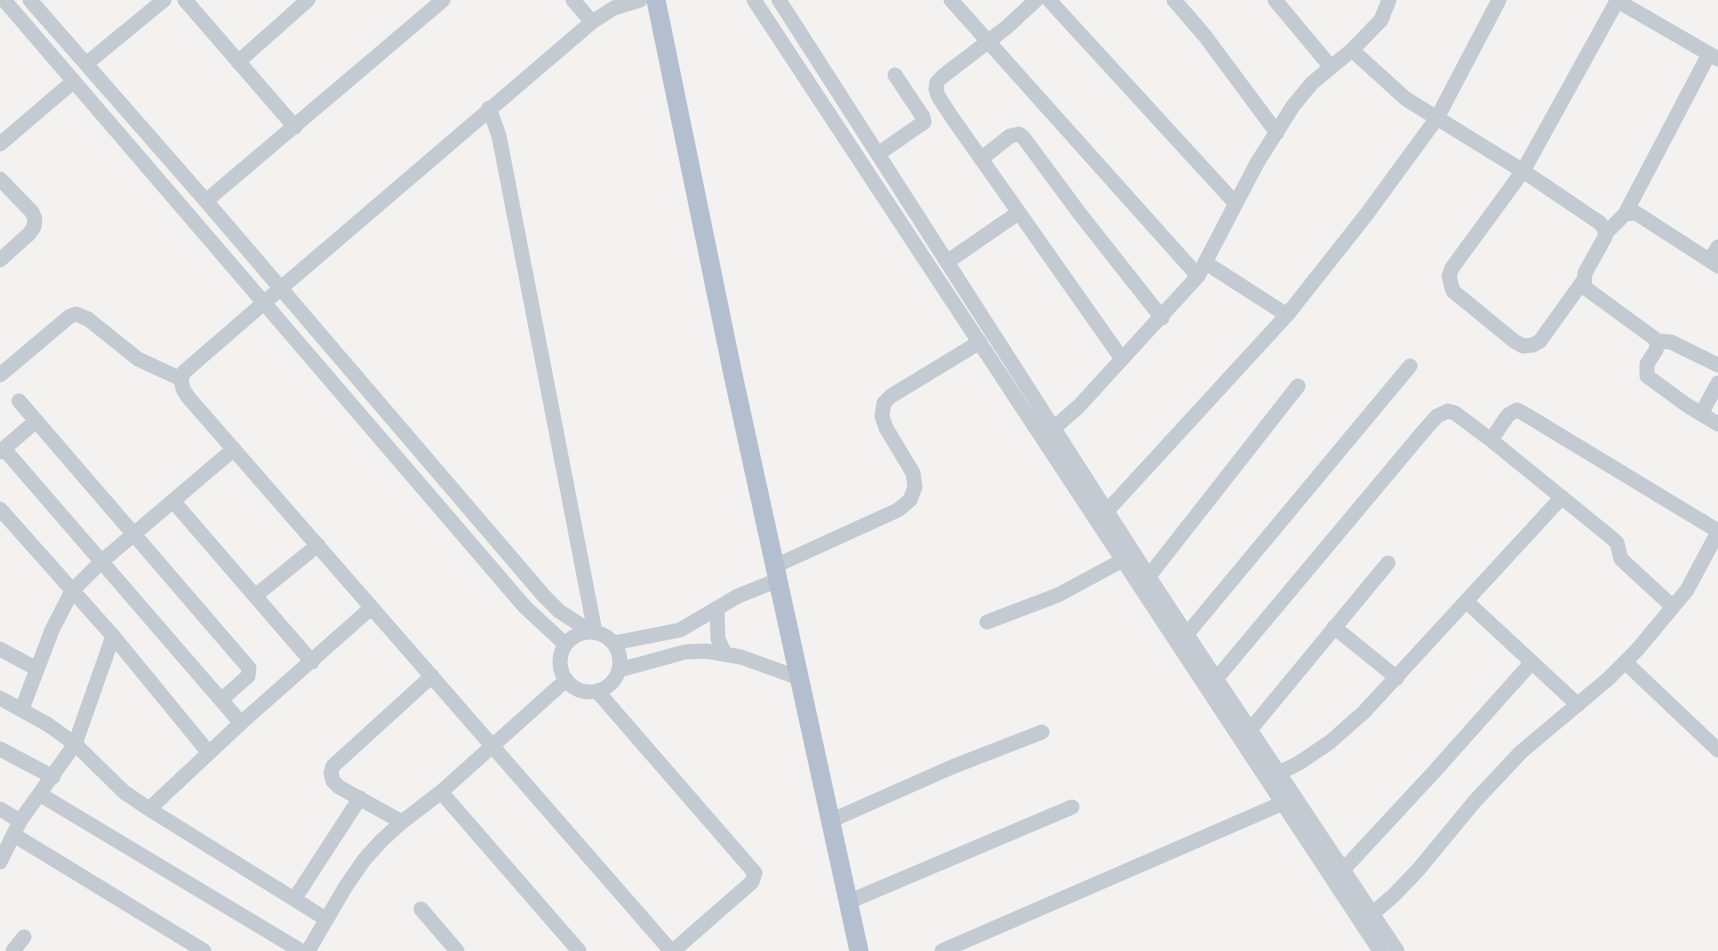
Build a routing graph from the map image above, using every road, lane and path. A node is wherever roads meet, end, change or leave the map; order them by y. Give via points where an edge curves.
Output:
1 (4, 0) edge
2 (30, 0) edge
3 (164, 0) edge
4 (186, 0) edge
5 (308, 0) edge
6 (443, 0) edge
7 (573, 0) edge
8 (640, 0) edge
9 (656, 0) edge
10 (754, 0) edge
11 (779, 0) edge
12 (951, 0) edge
13 (1036, 0) edge
14 (1050, 0) edge
15 (1174, 0) edge
16 (1275, 0) edge
17 (1389, 0) edge
18 (1499, 0) edge
19 (1616, 0) edge
20 (592, 22) junction
21 (987, 42) junction
22 (1352, 50) junction
23 (1713, 56) edge
24 (238, 62) junction
25 (86, 64) junction
26 (1330, 66) junction
27 (895, 76) dead end
28 (74, 81) junction
29 (489, 108) junction
30 (1437, 118) junction
31 (294, 127) junction
32 (1277, 133) junction
33 (0, 144) edge
34 (878, 154) junction
35 (981, 160) junction
36 (1523, 171) junction
37 (0, 178) edge
38 (206, 201) junction
39 (1236, 204) junction
40 (1018, 213) junction
41 (1625, 214) junction
42 (1606, 234) junction
43 (1718, 247) edge
44 (0, 260) edge
45 (947, 262) junction
46 (1206, 263) junction
47 (1714, 263) edge
48 (1198, 276) junction
49 (1583, 282) junction
50 (280, 288) junction
51 (263, 303) junction
52 (1287, 315) junction
53 (1162, 318) junction
54 (1658, 341) junction
55 (980, 342) junction
56 (1122, 359) junction
57 (1410, 366) dead end
58 (1718, 366) edge
59 (0, 375) edge
60 (181, 379) junction
61 (1718, 383) edge
62 (1298, 386) dead end
63 (20, 401) dead end
64 (1701, 414) junction
65 (36, 421) junction
66 (1718, 424) edge
67 (1048, 433) junction
68 (1491, 440) junction
69 (234, 450) junction
70 (2, 451) edge
71 (1562, 497) junction
72 (173, 500) junction
73 (0, 509) edge
74 (1107, 511) junction
75 (1718, 531) edge
76 (133, 535) junction
77 (318, 545) junction
78 (1123, 560) junction
79 (101, 562) junction
80 (1388, 563) dead end
81 (776, 573) junction
82 (1149, 576) junction
83 (72, 591) junction
84 (255, 596) junction
85 (1467, 602) junction
86 (1673, 607) junction
87 (372, 608) junction
88 (717, 608) junction
89 (987, 622) dead end
90 (1334, 627) junction
91 (592, 632) junction
92 (1187, 634) junction
93 (113, 636) junction
94 (614, 643) junction
95 (565, 644) junction
96 (0, 650) edge
97 (724, 652) junction
98 (312, 662) junction
99 (1532, 662) junction
100 (1625, 662) junction
101 (37, 669) junction
102 (619, 670) junction
103 (432, 676) junction
104 (799, 678) junction
105 (1217, 678) junction
106 (1397, 678) junction
107 (566, 680) junction
108 (596, 691) junction
109 (0, 698) edge
110 (221, 700) junction
111 (1578, 704) junction
112 (22, 709) junction
113 (241, 723) junction
114 (1250, 730) junction
115 (1042, 732) dead end
116 (75, 744) junction
117 (494, 746) junction
118 (0, 749) edge
119 (1718, 750) edge
120 (209, 753) junction
121 (1279, 774) junction
122 (53, 777) junction
123 (441, 792) junction
124 (41, 795) junction
125 (360, 798) junction
126 (1283, 803) junction
127 (1072, 807) dead end
128 (0, 809) edge
129 (149, 809) junction
130 (830, 821) junction
131 (402, 822) junction
132 (17, 828) junction
133 (0, 862) edge
134 (1343, 870) junction
135 (294, 898) junction
136 (848, 902) junction
137 (421, 908) dead end
138 (1372, 914) junction
139 (326, 919) junction
140 (24, 937) dead end
141 (13, 951) edge
142 (204, 951) edge
143 (301, 951) edge
144 (308, 951) edge
145 (457, 951) edge
146 (579, 951) edge
147 (672, 951) edge
148 (859, 951) edge
149 (942, 951) edge
150 (1380, 951) edge
151 (1396, 951) edge

1 - 28 street
2 - 25 street
3 - 25 street
4 - 24 street
5 - 24 street
6 - 31 street
7 - 20 street
8 - 20 street via 614,8
9 - 81 main road
10 - 55 street
11 - 34 street
12 - 21 street
13 - 21 street
14 - 39 street
15 - 32 street
16 - 26 street
17 - 22 street via 1381,20
18 - 30 street
19 - 23 street
19 - 36 street
20 - 29 street
21 - 35 street via 943,76 936,89 946,110
21 - 48 street
22 - 26 street
22 - 30 street via 1406,99
23 - 41 street
24 - 31 street
25 - 38 street
26 - 32 street via 1299,98
27 - 34 street via 924,122
28 - 33 street
28 - 51 street
29 - 50 street
29 - 91 street via 499,136
30 - 36 street
30 - 52 street
31 - 38 street
32 - 39 street
34 - 45 street
35 - 40 street
35 - 53 street via 1010,136 1019,134 1023,137
36 - 42 street via 1600,223
36 - 49 street via 1452,268 1449,276 1453,291 1523,346 1540,341
37 - 44 street via 35,219 29,234
38 - 50 street
39 - 46 street
40 - 45 street
40 - 56 street
41 - 42 street
41 - 47 street via 1636,213
42 - 49 street via 1584,273
43 - 47 street
45 - 67 street
46 - 48 street
46 - 52 street
48 - 53 street
49 - 54 street via 1588,291
50 - 51 street
50 - 91 street via 544,596 559,611
51 - 60 street via 184,372
51 - 95 street via 525,607
52 - 74 street
53 - 56 street
54 - 58 street via 1671,342
54 - 64 street via 1647,364 1647,376
55 - 67 street
55 - 81 street via 884,403 882,416 886,428 913,473 915,487 910,500 898,510
56 - 67 street via 1079,406
57 - 92 street
59 - 60 street via 76,314 88,319 138,358
60 - 69 street via 188,397
61 - 64 street
62 - 82 street
63 - 65 street
64 - 66 street
65 - 70 street
65 - 76 street
67 - 74 street
67 - 78 street
68 - 71 street
68 - 75 street via 1508,414 1517,410
68 - 105 street via 1454,413 1442,412 1437,416
69 - 72 street
69 - 77 street
70 - 79 street
71 - 85 street
71 - 86 street via 1617,543 1621,559
72 - 76 street
72 - 84 street
73 - 83 street
74 - 82 street
75 - 86 street via 1687,590
76 - 79 street
76 - 110 street via 249,668 248,676
77 - 84 street
77 - 87 street
78 - 89 street via 1058,595
78 - 126 street
79 - 83 street
79 - 110 street
80 - 90 street
81 - 88 street
81 - 104 main road
82 - 92 street
83 - 93 street
83 - 101 street
84 - 98 street
85 - 99 street
85 - 106 street
86 - 100 street
87 - 98 street
87 - 103 street
88 - 94 street via 680,630
88 - 97 street via 718,639
90 - 106 street
90 - 114 street
91 - 94 street via 608,637
91 - 95 street via 572,637
92 - 105 street
93 - 116 street
93 - 120 street
94 - 102 street via 619,652
95 - 107 street via 559,662
96 - 101 street
97 - 102 street via 685,652
97 - 104 street
98 - 113 street
99 - 111 street
99 - 134 street
100 - 111 street
100 - 119 street
101 - 112 street
102 - 108 street via 609,686
103 - 117 street
103 - 125 street via 333,766 333,781
104 - 130 main road
105 - 114 street
106 - 121 street via 1330,742
107 - 108 street via 582,691
107 - 117 street
108 - 147 street via 755,873 752,882
109 - 112 street
110 - 113 street
111 - 138 street via 1522,752 1475,801 1412,876
112 - 116 street
113 - 120 street
114 - 121 street
115 - 130 street via 952,767
116 - 122 street
116 - 129 street via 124,792
117 - 123 street
117 - 147 street
118 - 122 street
120 - 129 street
121 - 134 street
122 - 124 street
123 - 131 street
123 - 146 street
124 - 132 street
124 - 143 street
125 - 131 street
125 - 135 street
126 - 149 street
126 - 150 street
127 - 136 street
128 - 132 street
129 - 135 street
130 - 136 main road
131 - 139 street via 364,860
132 - 133 street
132 - 142 street
134 - 138 street
135 - 139 street
136 - 148 main road
137 - 145 street
138 - 151 street
139 - 144 street
140 - 141 street

